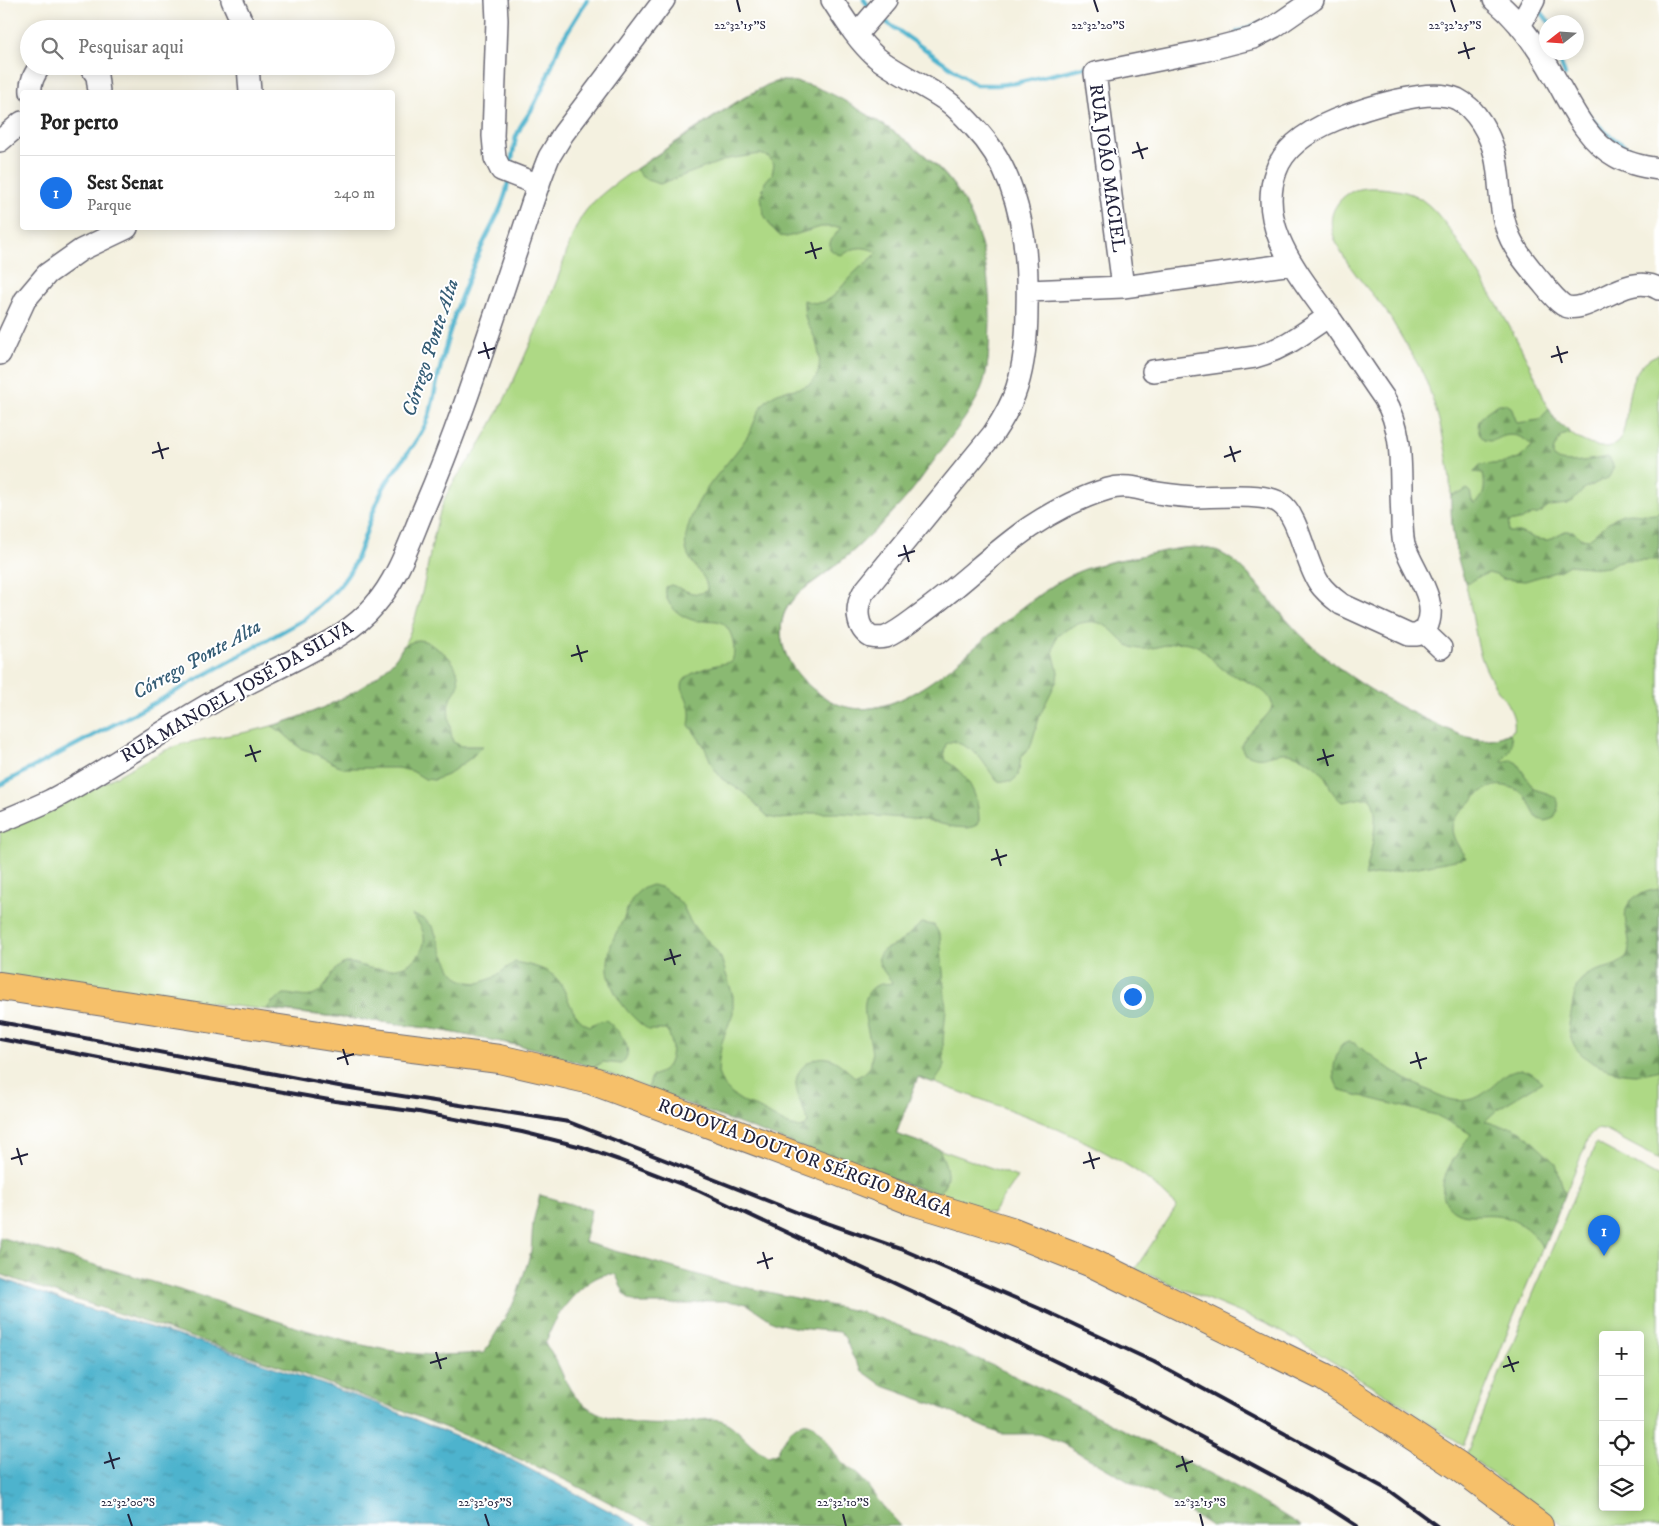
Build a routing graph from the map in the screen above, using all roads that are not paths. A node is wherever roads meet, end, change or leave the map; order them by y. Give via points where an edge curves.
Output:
1 (232, 0) edge
2 (496, 0) edge
3 (664, 0) edge
4 (832, 0) edge
5 (886, 0) edge
6 (1313, 0) edge
7 (1494, 0) edge
8 (1534, 0) edge
9 (241, 20) edge
10 (1520, 26) junction
11 (856, 35) junction
12 (34, 75) edge
13 (96, 75) edge
14 (249, 75) edge
15 (31, 90) edge
16 (99, 90) edge
17 (250, 90) edge
18 (20, 124) edge
19 (0, 141) edge
20 (1659, 169) edge
21 (539, 184) junction
22 (123, 230) edge
23 (1292, 264) junction
24 (1123, 287) junction
25 (1659, 290) edge
26 (1028, 291) junction
27 (1329, 316) junction
28 (0, 354) edge
29 (1153, 372) dead end
30 (1423, 632) junction
31 (1441, 648) dead end
32 (0, 822) edge
33 (0, 986) edge
34 (1539, 1526) edge

1 - 9 street
2 - 21 street via 495,158 501,170
3 - 21 street, RUA MANOEL JOSÉ DA SILVA via 562,134 549,156
4 - 11 street
5 - 11 street
6 - 24 street, RUA JOÃO MACIEL via 1253,38 1095,73
7 - 10 street
8 - 10 street
10 - 20 street via 1578,117 1600,144 1625,161
11 - 26 street via 878,58 946,100 976,128 995,154 1020,215
12 - 15 street
13 - 16 street
14 - 17 street
18 - 19 street
21 - 32 street, RUA MANOEL JOSÉ DA SILVA via 441,470 391,582 376,605 353,627 327,643 234,690 52,799
22 - 28 street via 81,250 47,274 25,300
23 - 24 street
23 - 25 street via 1278,236 1271,204 1274,174 1288,150 1308,133 1337,119 1403,99 1446,96 1464,104 1484,129 1495,154 1503,216 1510,236 1518,253 1559,302 1573,308 1630,286 1646,285
23 - 27 street
24 - 26 street
26 - 30 street via 1024,356 1008,409 993,434 863,593 858,614 866,633 880,638 900,629 1036,523 1095,493 1117,486 1190,497 1274,499 1287,509 1315,575 1333,598 1409,635
27 - 29 street via 1267,354
27 - 30 street via 1387,404 1396,424 1404,542 1430,608 1430,620
30 - 31 street
33 - 34 main road, RODOVIA DOUTOR SÉRGIO BRAGA via 499,1059 591,1080 910,1200 1011,1231 1092,1263 1324,1377 1457,1465

